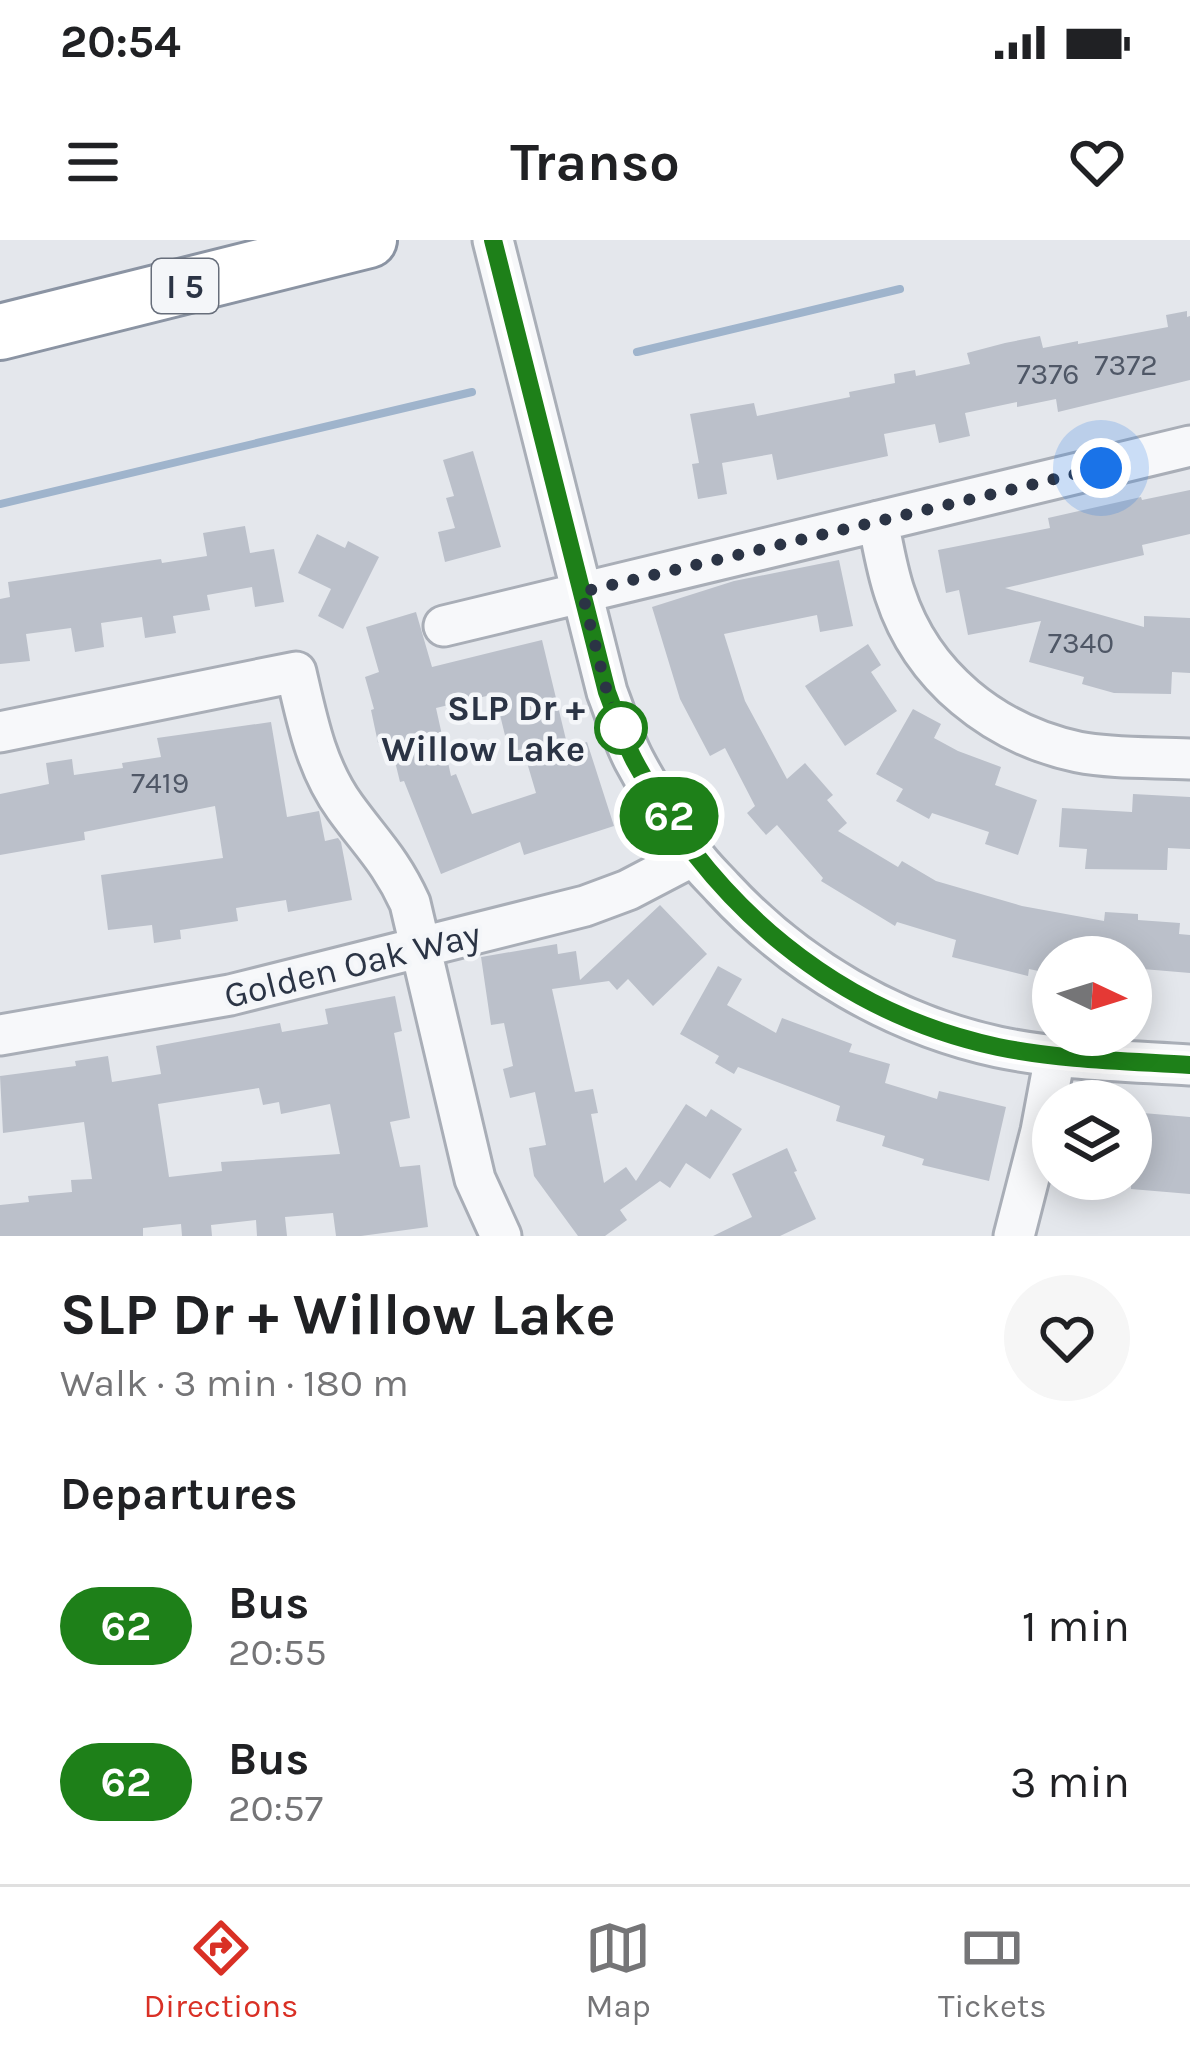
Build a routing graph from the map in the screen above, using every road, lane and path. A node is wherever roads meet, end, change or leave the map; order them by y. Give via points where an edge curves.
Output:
1 (369, 240) edge
2 (493, 240) edge
3 (0, 332) edge
4 (1190, 446) edge
5 (878, 521) junction
6 (582, 592) junction
7 (444, 626) dead end
8 (0, 732) edge
9 (1190, 760) edge
10 (694, 856) junction
11 (422, 948) junction
12 (0, 1035) edge
13 (1032, 1052) edge
14 (1055, 1056) joint
15 (1190, 1065) edge
16 (501, 1236) edge
17 (1014, 1236) edge

1 - 3 highway, I 5
2 - 6 street
4 - 5 street
5 - 6 street
5 - 9 street via 913,634 964,698 1005,726 1082,753
6 - 7 street
6 - 10 street via 633,758
8 - 11 street via 296,672 323,768 398,875
10 - 11 street, Golden Oak Way via 585,906
10 - 13 street via 747,914 843,986 953,1035
11 - 12 street, Golden Oak Way via 230,995
11 - 16 street via 475,1179
14 - 15 street
14 - 17 street

